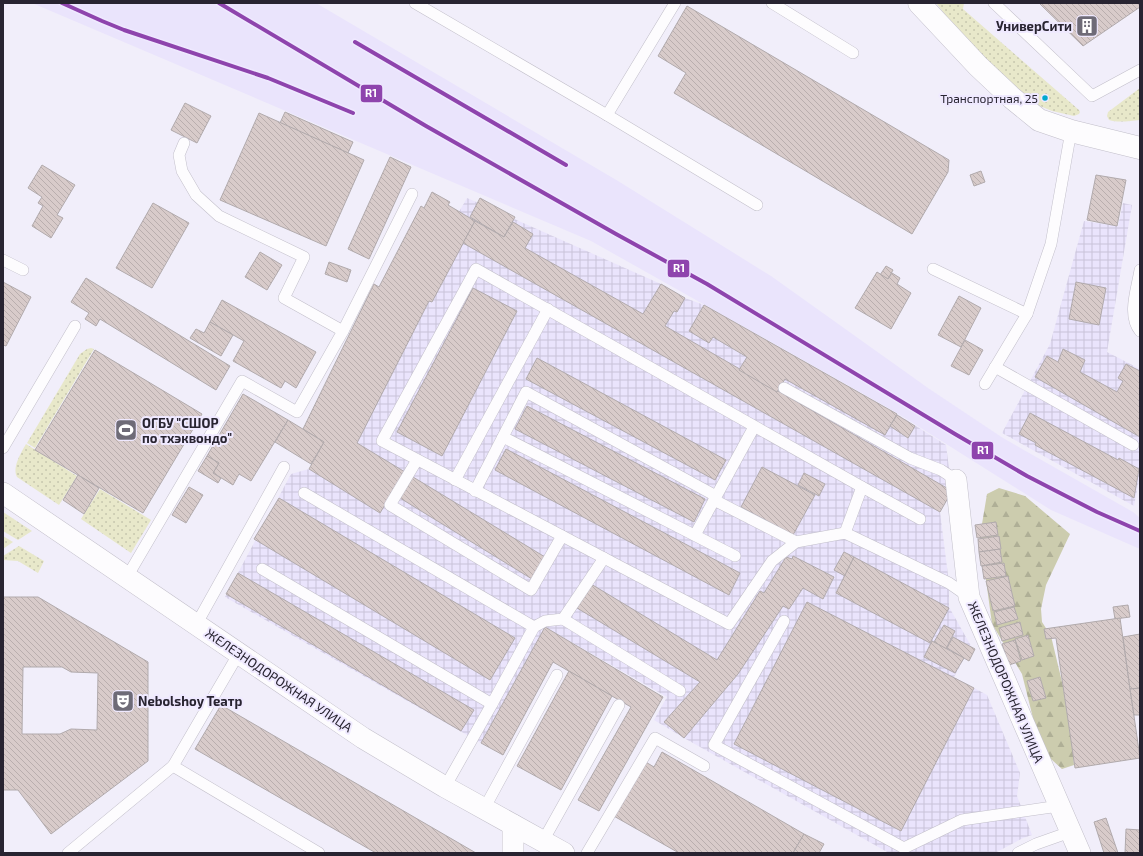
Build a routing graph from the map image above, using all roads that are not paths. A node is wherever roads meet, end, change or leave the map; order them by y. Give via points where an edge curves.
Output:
1 (415, 3) edge
2 (675, 3) edge
3 (772, 3) edge
4 (920, 3) edge
5 (994, 3) edge
6 (854, 53) dead end
7 (1140, 70) edge
8 (607, 115) junction
9 (1070, 131) junction
10 (184, 143) dead end
11 (1140, 148) edge
12 (412, 194) dead end
13 (757, 205) dead end
14 (3, 260) edge
15 (933, 269) dead end
16 (23, 270) dead end
17 (1140, 270) edge
18 (548, 309) junction
19 (1027, 314) junction
20 (75, 326) dead end
21 (343, 331) junction
22 (1140, 331) edge
23 (995, 367) junction
24 (986, 384) dead end
25 (784, 388) dead end
26 (754, 427) junction
27 (503, 436) junction
28 (1134, 445) dead end
29 (3, 448) edge
30 (417, 460) junction
31 (284, 467) dead end
32 (455, 480) junction
33 (956, 480) joint
34 (862, 487) junction
35 (475, 490) junction
36 (3, 493) edge
37 (304, 493) dead end
38 (715, 498) junction
39 (920, 519) dead end
40 (845, 533) junction
41 (695, 535) junction
42 (562, 536) junction
43 (796, 542) junction
44 (735, 556) dead end
45 (604, 558) junction
46 (262, 569) dead end
47 (127, 577) junction
48 (969, 597) junction
49 (563, 620) junction
50 (784, 621) dead end
51 (196, 625) junction
52 (534, 627) junction
53 (239, 653) junction
54 (557, 675) dead end
55 (680, 690) dead end
56 (492, 704) junction
57 (619, 705) dead end
58 (173, 766) junction
59 (704, 766) dead end
60 (445, 787) junction
61 (1059, 806) junction
62 (484, 809) junction
63 (513, 825) junction
64 (1070, 832) junction
65 (298, 841) junction
66 (543, 841) junction
67 (68, 853) edge
68 (298, 853) edge
69 (319, 853) edge
70 (513, 853) edge
71 (564, 853) edge
72 (587, 853) edge
73 (1018, 853) edge
74 (1080, 853) edge

1 - 8 lane
2 - 8 lane
3 - 6 lane
4 - 9 street via 978,66 1012,98 1039,120
5 - 7 lane via 1092,96
8 - 13 lane
9 - 11 street
9 - 19 lane via 1051,244
10 - 21 lane via 179,155 182,171 196,195 219,216 304,257 284,298
12 - 21 lane
14 - 16 lane
15 - 19 lane
17 - 22 lane via 1132,312
18 - 26 lane
18 - 30 lane via 476,269 382,441
18 - 32 lane
19 - 23 lane
20 - 29 lane
21 - 47 lane via 297,412 242,381
23 - 24 lane
23 - 28 lane
25 - 33 lane via 910,458 941,470
26 - 34 lane
26 - 38 lane
27 - 35 lane
27 - 38 lane via 526,392
27 - 41 lane
30 - 32 lane
30 - 42 lane via 390,505 531,590
31 - 51 lane
32 - 35 lane
33 - 48 street, ЖЕЛЕЗНОДОРОЖНАЯ УЛИЦА
34 - 39 lane
34 - 40 lane
35 - 42 lane
36 - 47 street, ЖЕЛЕЗНОДОРОЖНАЯ УЛИЦА
37 - 52 lane
38 - 41 lane
38 - 43 lane
40 - 43 lane
40 - 48 lane via 949,583
41 - 44 lane
42 - 45 lane
43 - 45 lane via 772,561 730,624
45 - 49 lane
46 - 56 lane
47 - 51 street, ЖЕЛЕЗНОДОРОЖНАЯ УЛИЦА
48 - 61 street, ЖЕЛЕЗНОДОРОЖНАЯ УЛИЦА
49 - 52 lane via 545,621
49 - 55 lane
50 - 61 lane via 714,745 904,848 962,820
51 - 53 street, ЖЕЛЕЗНОДОРОЖНАЯ УЛИЦА
52 - 56 lane
53 - 58 lane
53 - 60 street, ЖЕЛЕЗНОДОРОЖНАЯ УЛИЦА via 363,738
54 - 62 lane
56 - 60 lane
57 - 66 lane
58 - 65 lane
58 - 67 lane
59 - 72 lane via 655,738
60 - 62 street, ЖЕЛЕЗНОДОРОЖНАЯ УЛИЦА
61 - 64 street, ЖЕЛЕЗНОДОРОЖНАЯ УЛИЦА
62 - 63 street, ЖЕЛЕЗНОДОРОЖНАЯ УЛИЦА
63 - 66 street, ЖЕЛЕЗНОДОРОЖНАЯ УЛИЦА
63 - 70 street
64 - 73 lane
64 - 74 street, ЖЕЛЕЗНОДОРОЖНАЯ УЛИЦА
65 - 68 lane
65 - 69 lane
66 - 71 street, ЖЕЛЕЗНОДОРОЖНАЯ УЛИЦА

